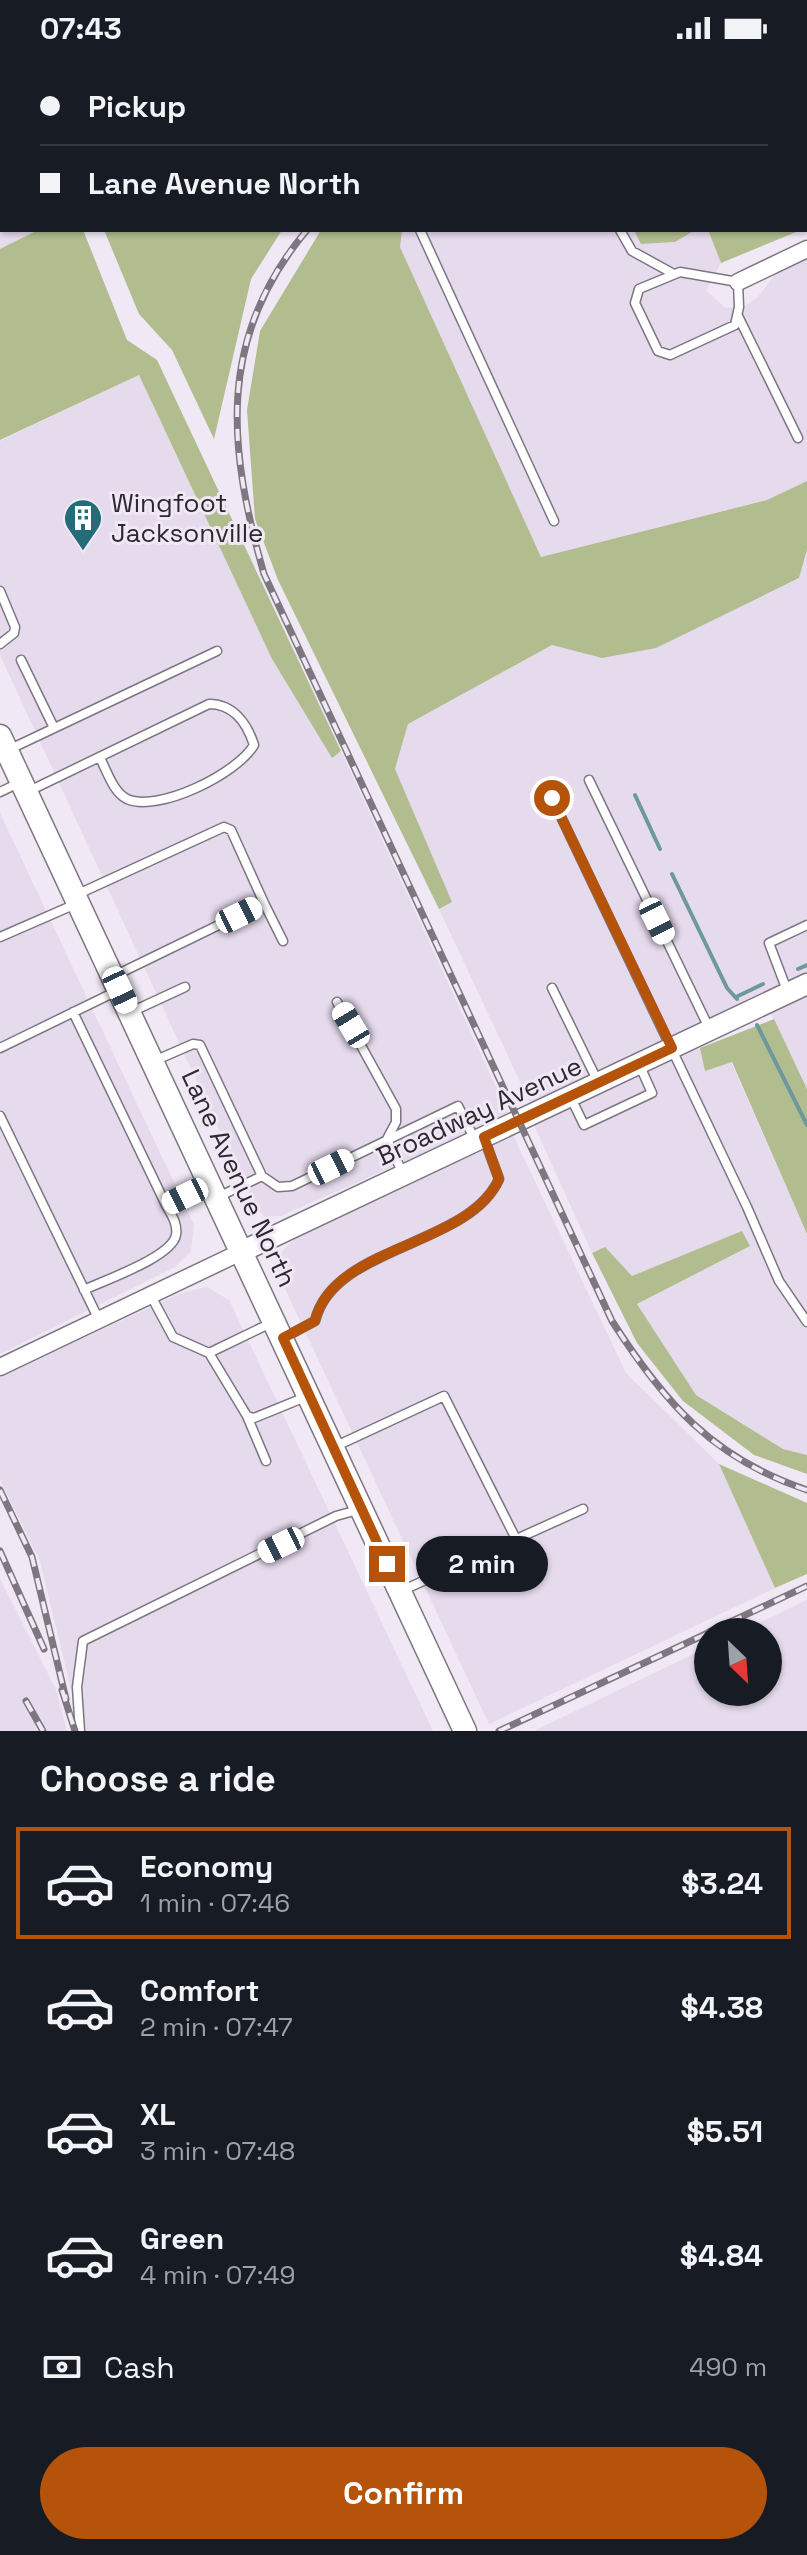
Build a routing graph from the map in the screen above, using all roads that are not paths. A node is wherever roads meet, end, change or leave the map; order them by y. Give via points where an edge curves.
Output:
1 (421, 232) edge
2 (621, 232) edge
3 (807, 249) edge
4 (672, 273) junction
5 (738, 282) junction
6 (737, 316) junction
7 (798, 438) dead end
8 (554, 521) dead end
9 (0, 591) edge
10 (0, 644) edge
11 (217, 651) dead end
12 (21, 660) dead end
13 (54, 728) junction
14 (3, 744) edge
15 (100, 758) junction
16 (589, 780) dead end
17 (24, 787) junction
18 (0, 792) edge
19 (552, 798) dead end
20 (77, 899) junction
21 (264, 903) junction
22 (807, 925) edge
23 (0, 937) edge
24 (283, 941) dead end
25 (116, 983) junction
26 (807, 984) edge
27 (185, 987) dead end
28 (552, 988) dead end
29 (788, 993) junction
30 (337, 1002) dead end
31 (73, 1012) junction
32 (130, 1013) junction
33 (710, 1030) junction
34 (0, 1048) edge
35 (672, 1048) junction
36 (154, 1062) junction
37 (639, 1064) junction
38 (598, 1083) junction
39 (570, 1096) junction
40 (0, 1116) edge
41 (387, 1139) junction
42 (480, 1139) junction
43 (403, 1175) junction
44 (262, 1176) junction
45 (214, 1190) junction
46 (166, 1205) junction
47 (243, 1251) junction
48 (84, 1290) junction
49 (150, 1295) junction
50 (99, 1320) junction
51 (807, 1322) edge
52 (279, 1330) junction
53 (209, 1353) junction
54 (0, 1367) edge
55 (309, 1395) junction
56 (247, 1416) junction
57 (334, 1447) junction
58 (266, 1461) dead end
59 (362, 1508) junction
60 (583, 1509) dead end
61 (516, 1539) junction
62 (400, 1591) junction
63 (80, 1731) edge
64 (465, 1731) edge

1 - 8 lane
2 - 4 lane via 632,251
3 - 5 street
4 - 5 lane
4 - 6 lane via 639,289 635,303 658,351 670,355 735,325
5 - 6 lane
6 - 7 lane
9 - 10 lane via 15,627
11 - 13 lane
12 - 13 lane
13 - 14 lane
14 - 17 main road, Lane Avenue North
15 - 15 lane via 209,704 224,704 239,717 254,745 247,757 224,772 157,803 129,800 118,793
15 - 17 lane
16 - 33 lane
17 - 18 lane
17 - 20 main road, Lane Avenue North
19 - 35 lane
20 - 21 lane via 224,827 231,830
20 - 23 lane
20 - 25 main road, Lane Avenue North
21 - 24 lane
21 - 25 lane
22 - 29 lane via 769,943
25 - 31 lane
25 - 32 main road, Lane Avenue North
26 - 29 street, Broadway Avenue
27 - 32 lane
28 - 38 lane
29 - 33 street, Broadway Avenue
30 - 41 lane via 396,1109
31 - 34 lane
31 - 46 lane
32 - 36 main road, Lane Avenue North
33 - 35 street, Broadway Avenue
35 - 37 street, Broadway Avenue
35 - 51 lane via 779,1281
36 - 44 lane via 200,1045
36 - 45 main road, Lane Avenue North
37 - 38 street, Broadway Avenue
37 - 39 lane via 652,1093 584,1125
38 - 39 street, Broadway Avenue
39 - 42 street, Broadway Avenue
40 - 48 lane
41 - 42 lane via 458,1106
41 - 43 lane
41 - 44 lane via 292,1186 278,1187
42 - 43 street, Broadway Avenue
42 - 52 lane via 499,1179 493,1192 473,1210 342,1280 319,1307 315,1321
43 - 47 street, Broadway Avenue
44 - 45 lane
45 - 46 lane
45 - 47 main road, Lane Avenue North
46 - 48 lane via 176,1236 167,1251
47 - 49 street, Broadway Avenue
47 - 52 main road, Lane Avenue North
48 - 50 lane
49 - 50 street, Broadway Avenue
49 - 53 lane via 173,1337
50 - 54 street, Broadway Avenue
52 - 53 lane
52 - 55 main road, Lane Avenue North
53 - 56 lane
55 - 56 lane via 254,1418
55 - 57 main road, Lane Avenue North
56 - 58 lane
57 - 59 main road, Lane Avenue North
57 - 61 lane via 444,1396
59 - 62 main road, Lane Avenue North
59 - 63 lane via 83,1641 77,1687
60 - 61 lane
61 - 62 lane
62 - 64 main road, Lane Avenue North

